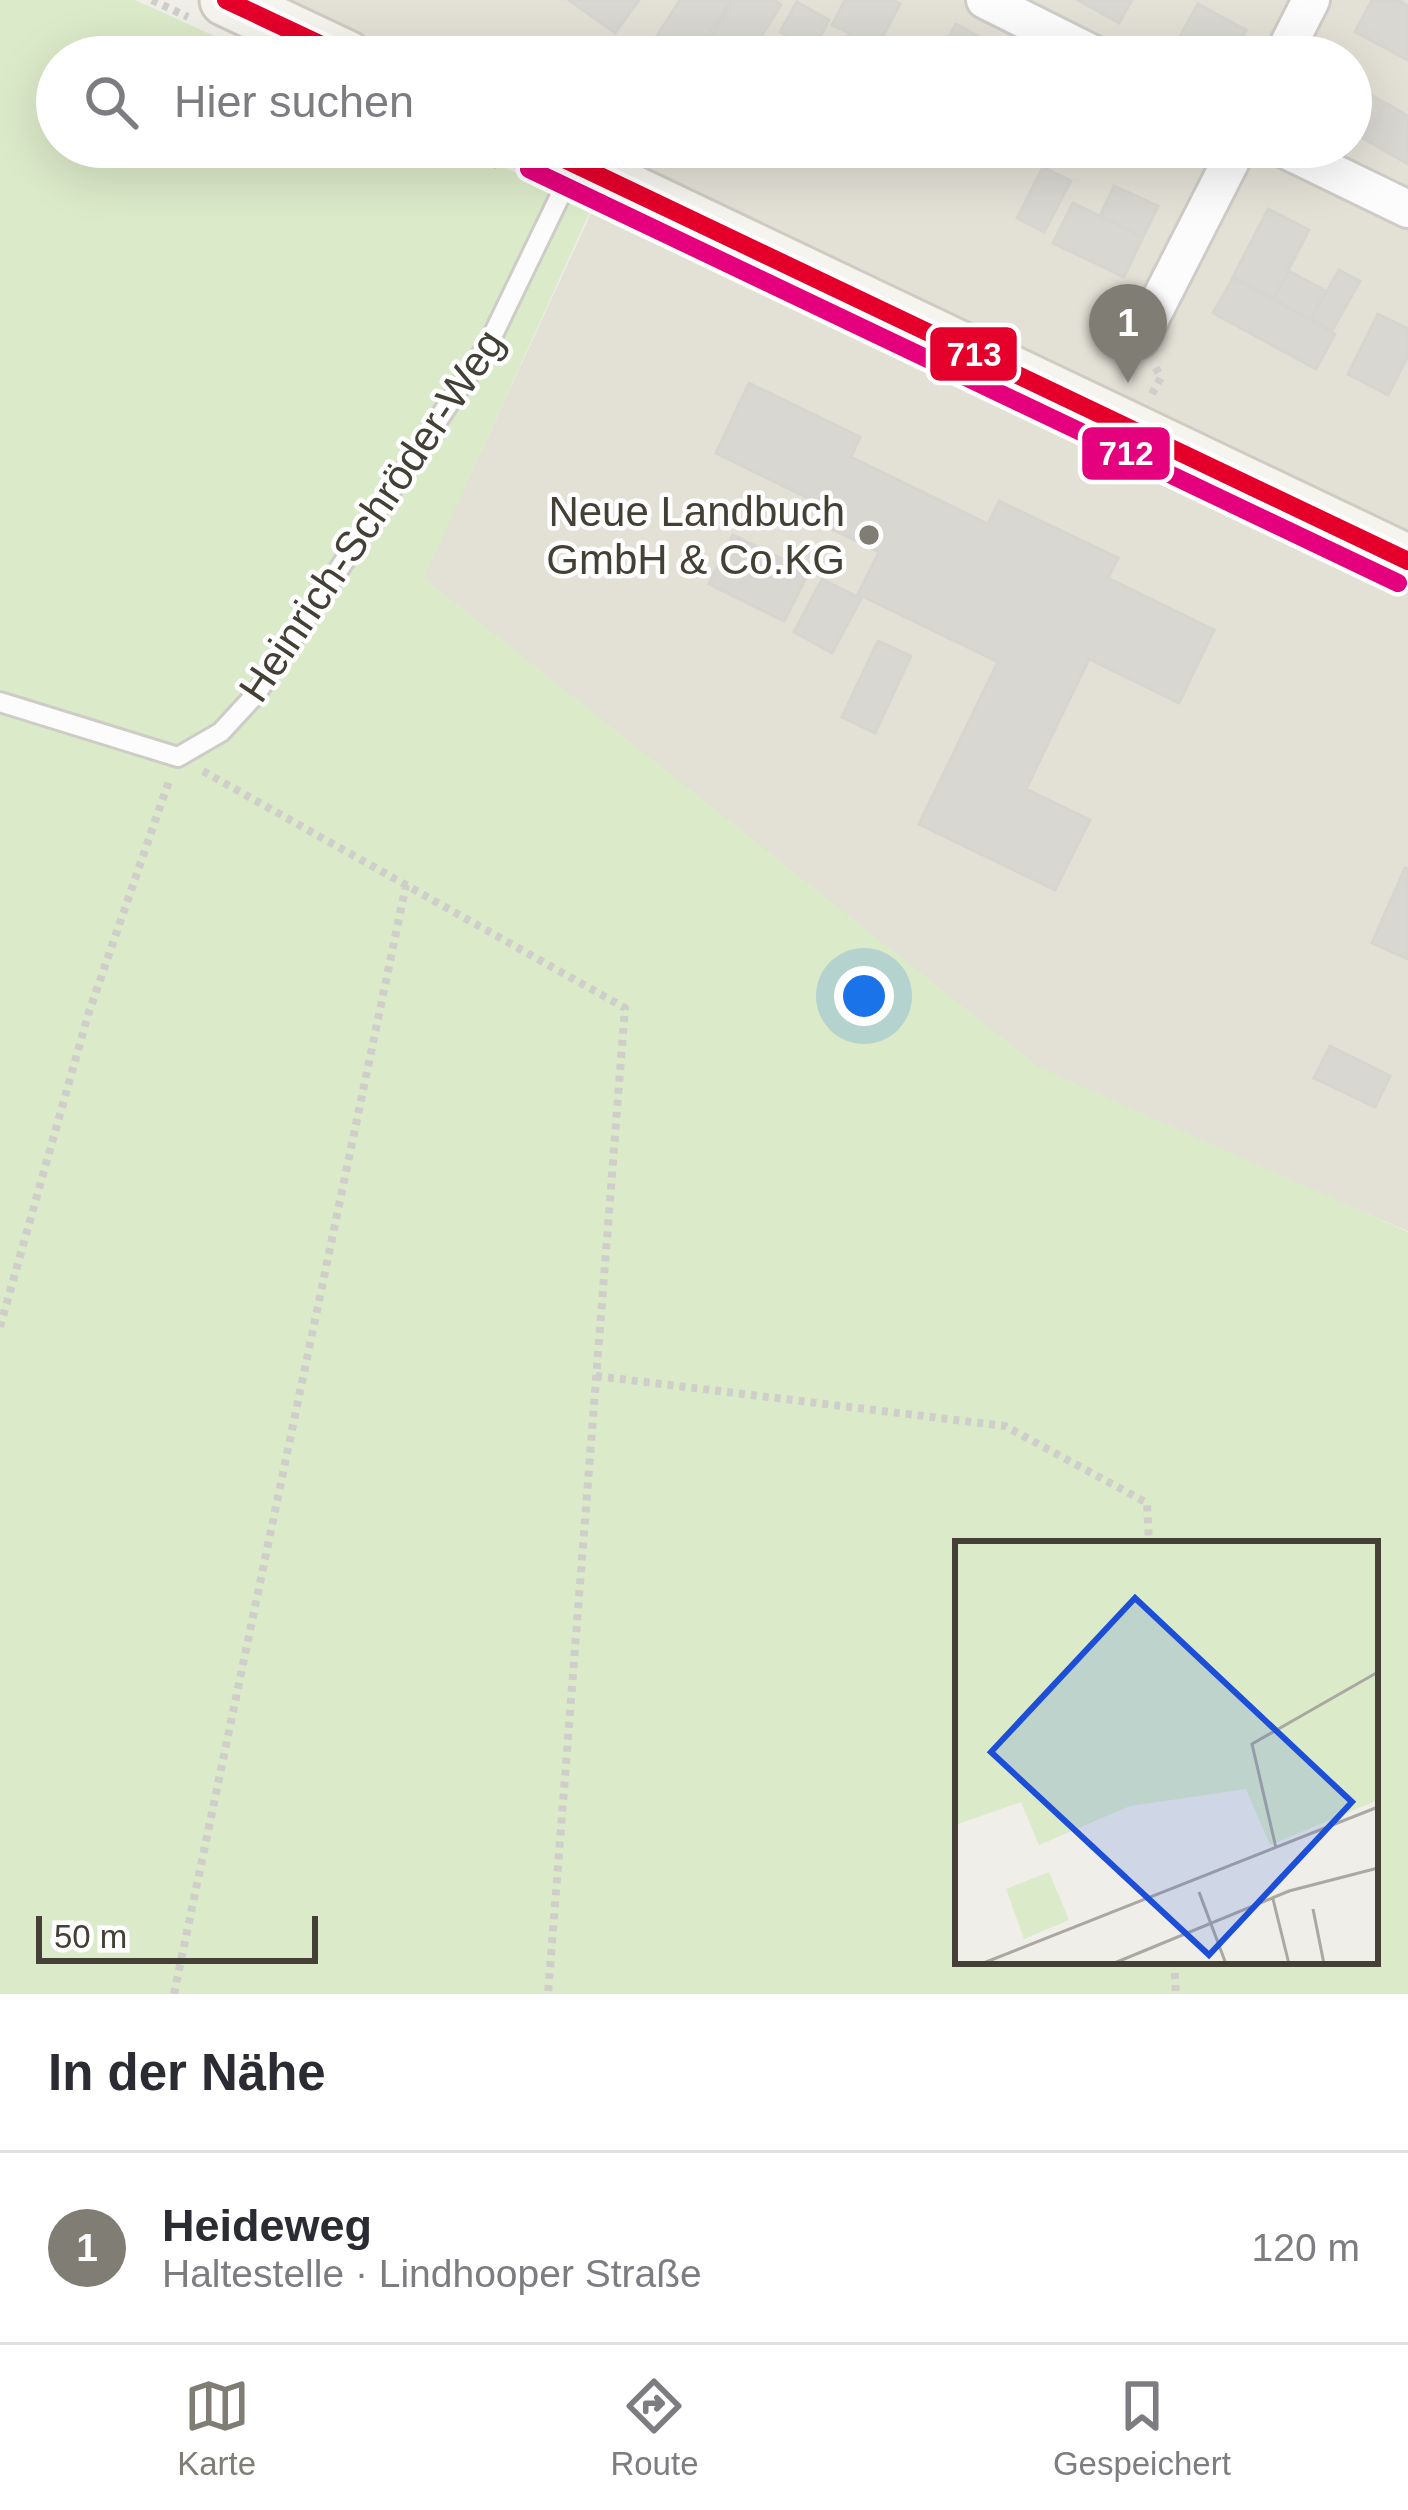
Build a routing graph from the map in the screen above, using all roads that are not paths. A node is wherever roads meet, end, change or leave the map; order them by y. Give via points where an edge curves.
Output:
1 (226, 0) edge
2 (985, 0) edge
3 (1311, 0) edge
4 (302, 36) edge
5 (1057, 36) edge
6 (1293, 36) edge
7 (553, 168) edge
8 (582, 168) edge
9 (1227, 168) edge
10 (1323, 168) edge
11 (1408, 209) edge
12 (1140, 339) dead end
13 (1408, 561) edge
14 (0, 702) edge

1 - 4 main road
2 - 5 street
3 - 6 street
7 - 14 lane, Heinrich-Schröder-Weg via 489,343 256,694 221,732 178,758
8 - 13 main road
9 - 12 street
10 - 11 street

